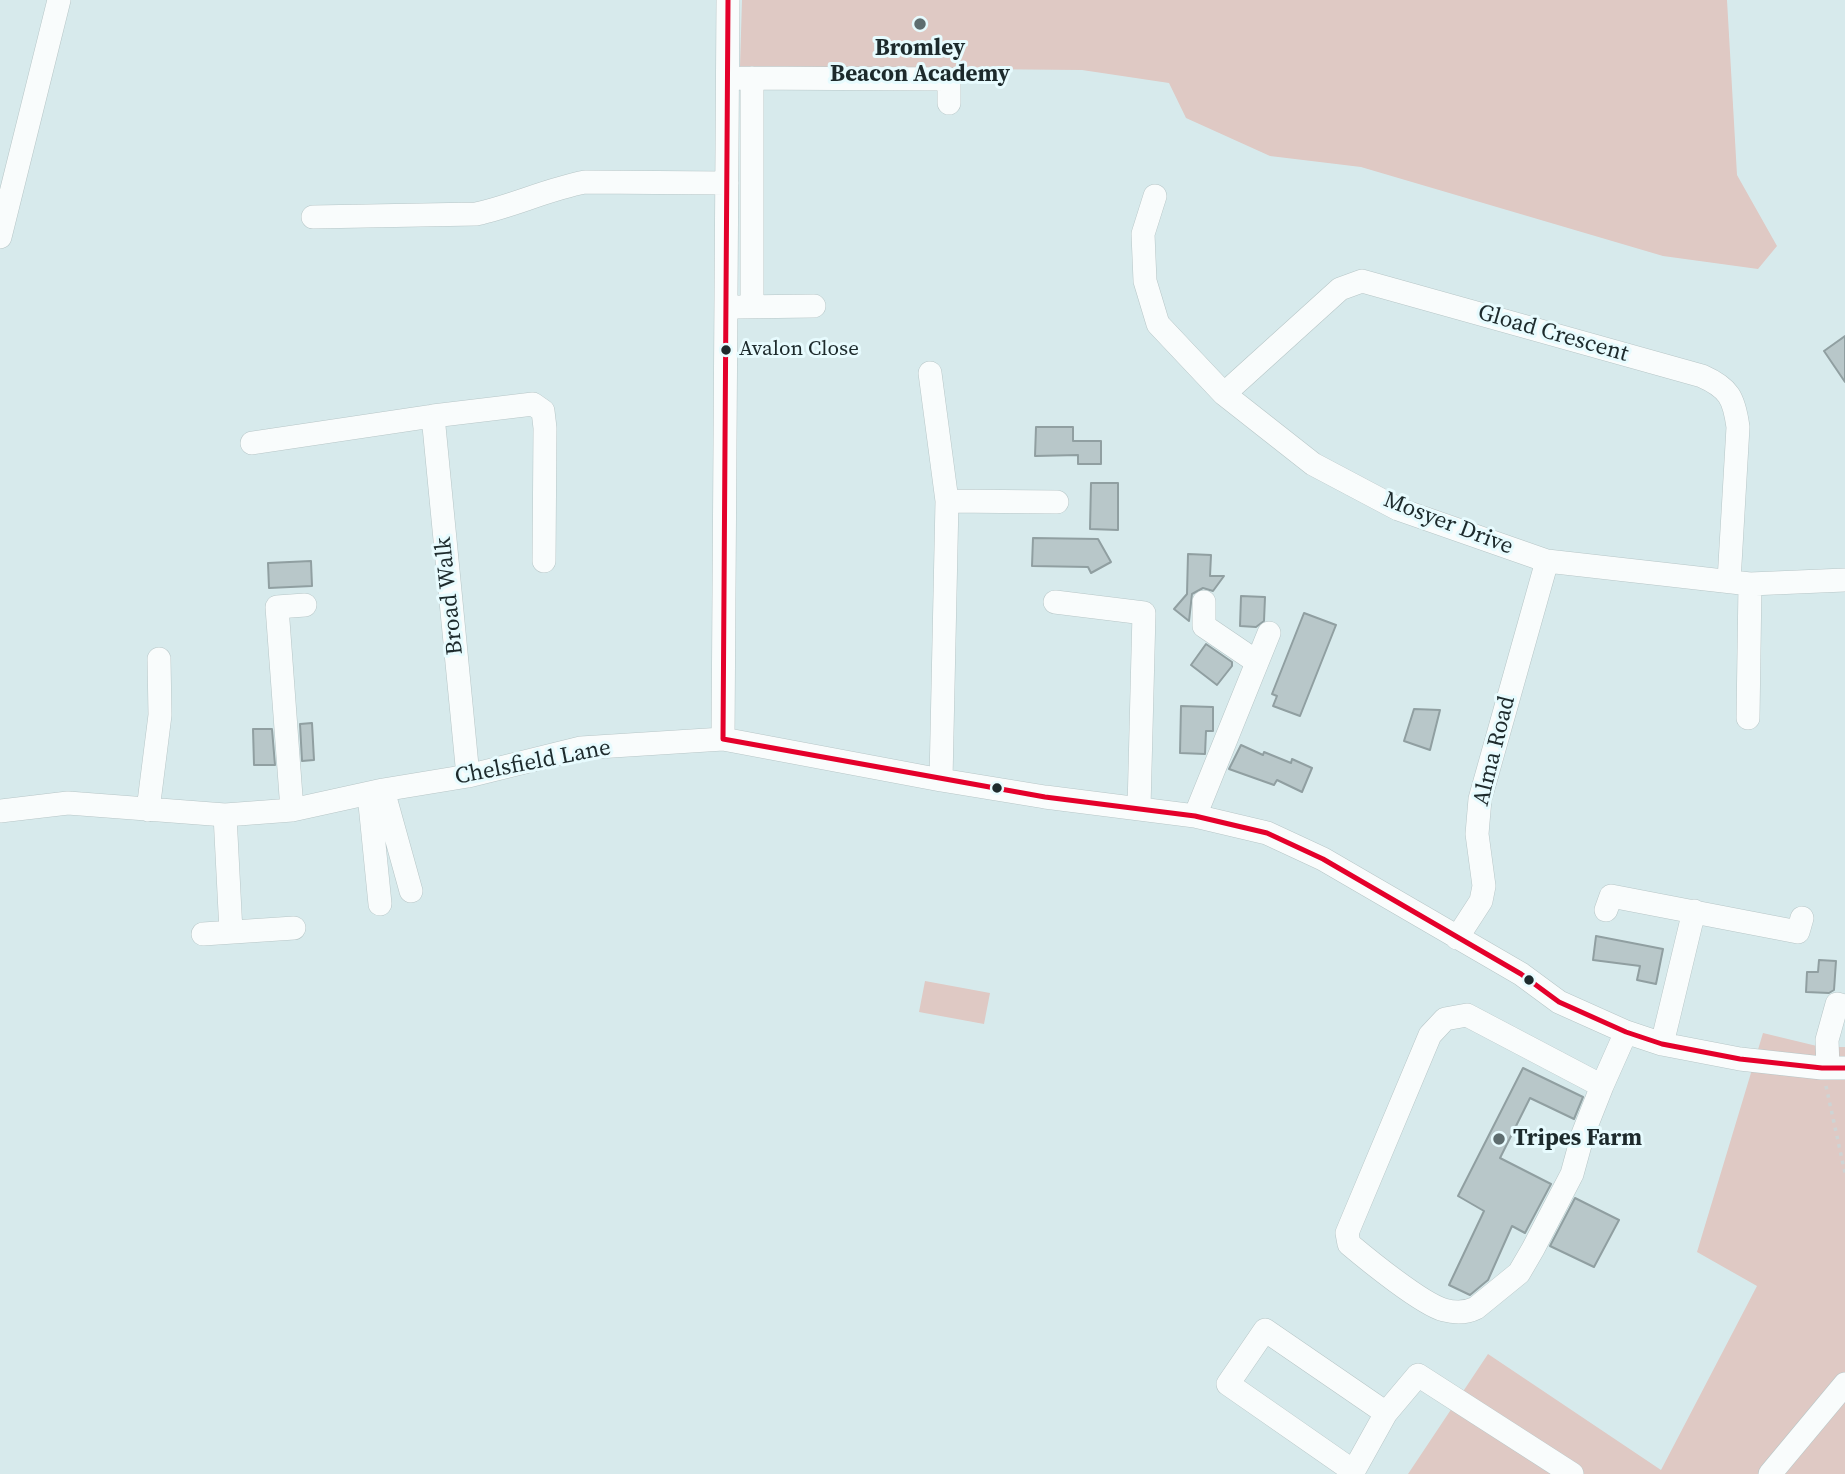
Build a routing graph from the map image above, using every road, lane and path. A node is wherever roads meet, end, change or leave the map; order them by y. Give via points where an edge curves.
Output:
1 (60, 0) edge
2 (728, 0) edge
3 (728, 78) junction
4 (752, 78) junction
5 (949, 103) dead end
6 (727, 183) junction
7 (1154, 196) dead end
8 (313, 217) dead end
9 (0, 237) edge
10 (752, 306) junction
11 (814, 306) dead end
12 (726, 307) junction
13 (930, 373) dead end
14 (1224, 394) junction
15 (433, 416) junction
16 (252, 443) dead end
17 (947, 501) junction
18 (1057, 502) dead end
19 (544, 561) dead end
20 (1547, 561) junction
21 (1845, 580) edge
22 (1740, 583) junction
23 (1055, 602) dead end
24 (1204, 602) dead end
25 (305, 605) dead end
26 (1269, 633) dead end
27 (159, 659) dead end
28 (1257, 662) junction
29 (1748, 718) dead end
30 (723, 739) junction
31 (468, 776) junction
32 (940, 780) junction
33 (376, 792) junction
34 (1139, 808) junction
35 (148, 810) junction
36 (292, 810) junction
37 (0, 811) edge
38 (225, 815) junction
39 (1195, 816) junction
40 (411, 891) dead end
41 (380, 904) dead end
42 (1606, 910) dead end
43 (1694, 911) junction
44 (1802, 918) dead end
45 (294, 928) dead end
46 (231, 932) junction
47 (203, 934) dead end
48 (1457, 938) junction
49 (1845, 1006) edge
50 (1626, 1032) junction
51 (1661, 1044) junction
52 (1832, 1068) edge
53 (1602, 1086) junction
54 (1845, 1173) edge
55 (1845, 1384) edge
56 (1386, 1413) junction
57 (1352, 1473) edge
58 (1572, 1474) edge
59 (1770, 1474) edge

1 - 9 street
2 - 3 street
3 - 4 street
3 - 6 street
4 - 5 street via 949,79
4 - 10 street
6 - 8 street via 585,182 475,214
6 - 12 street
7 - 14 street, Mosyer Drive via 1143,233 1144,281 1158,324
10 - 11 street
10 - 12 street
12 - 30 street
13 - 17 street
14 - 20 street, Mosyer Drive via 1313,464 1398,509
14 - 22 street, Gload Crescent via 1339,289 1362,281 1702,376 1721,384 1735,404
15 - 16 street
15 - 19 street via 533,404 543,411
15 - 31 street, Broad Walk
17 - 18 street
17 - 32 street
20 - 22 street, Mosyer Drive
20 - 48 street, Alma Road via 1480,799 1481,901
21 - 22 street, Mosyer Drive
22 - 29 street, Gload Crescent
23 - 34 street via 1144,613
24 - 28 street via 1204,626
25 - 36 street via 277,607
26 - 28 street
27 - 35 street via 160,715
28 - 39 street
30 - 31 street, Chelsfield Lane via 581,748
30 - 32 street, Chelsfield Lane
31 - 33 street, Chelsfield Lane
32 - 34 street, Chelsfield Lane
33 - 36 street, Chelsfield Lane
33 - 40 street
33 - 41 street
34 - 39 street, Chelsfield Lane
35 - 37 street, Chelsfield Lane via 68,803
35 - 38 street, Chelsfield Lane
36 - 38 street, Chelsfield Lane
38 - 46 street
39 - 48 street, Chelsfield Lane via 1267,833 1324,859
42 - 43 street via 1611,896
43 - 44 street via 1798,932
43 - 51 street
45 - 46 street
46 - 47 street
48 - 50 street, Chelsfield Lane via 1521,974 1559,1002
49 - 52 street via 1837,1004 1827,1040
50 - 51 street, Chelsfield Lane
50 - 53 street
51 - 52 street, Chelsfield Lane via 1740,1059
52 - 54 path
53 - 53 street via 1572,1174 1526,1261 1519,1273 1476,1308 1468,1312 1443,1310 1349,1244 1352,1221 1430,1035 1445,1019 1466,1015
55 - 59 street
56 - 57 street
56 - 57 street via 1265,1330 1228,1384
56 - 58 street via 1418,1375

